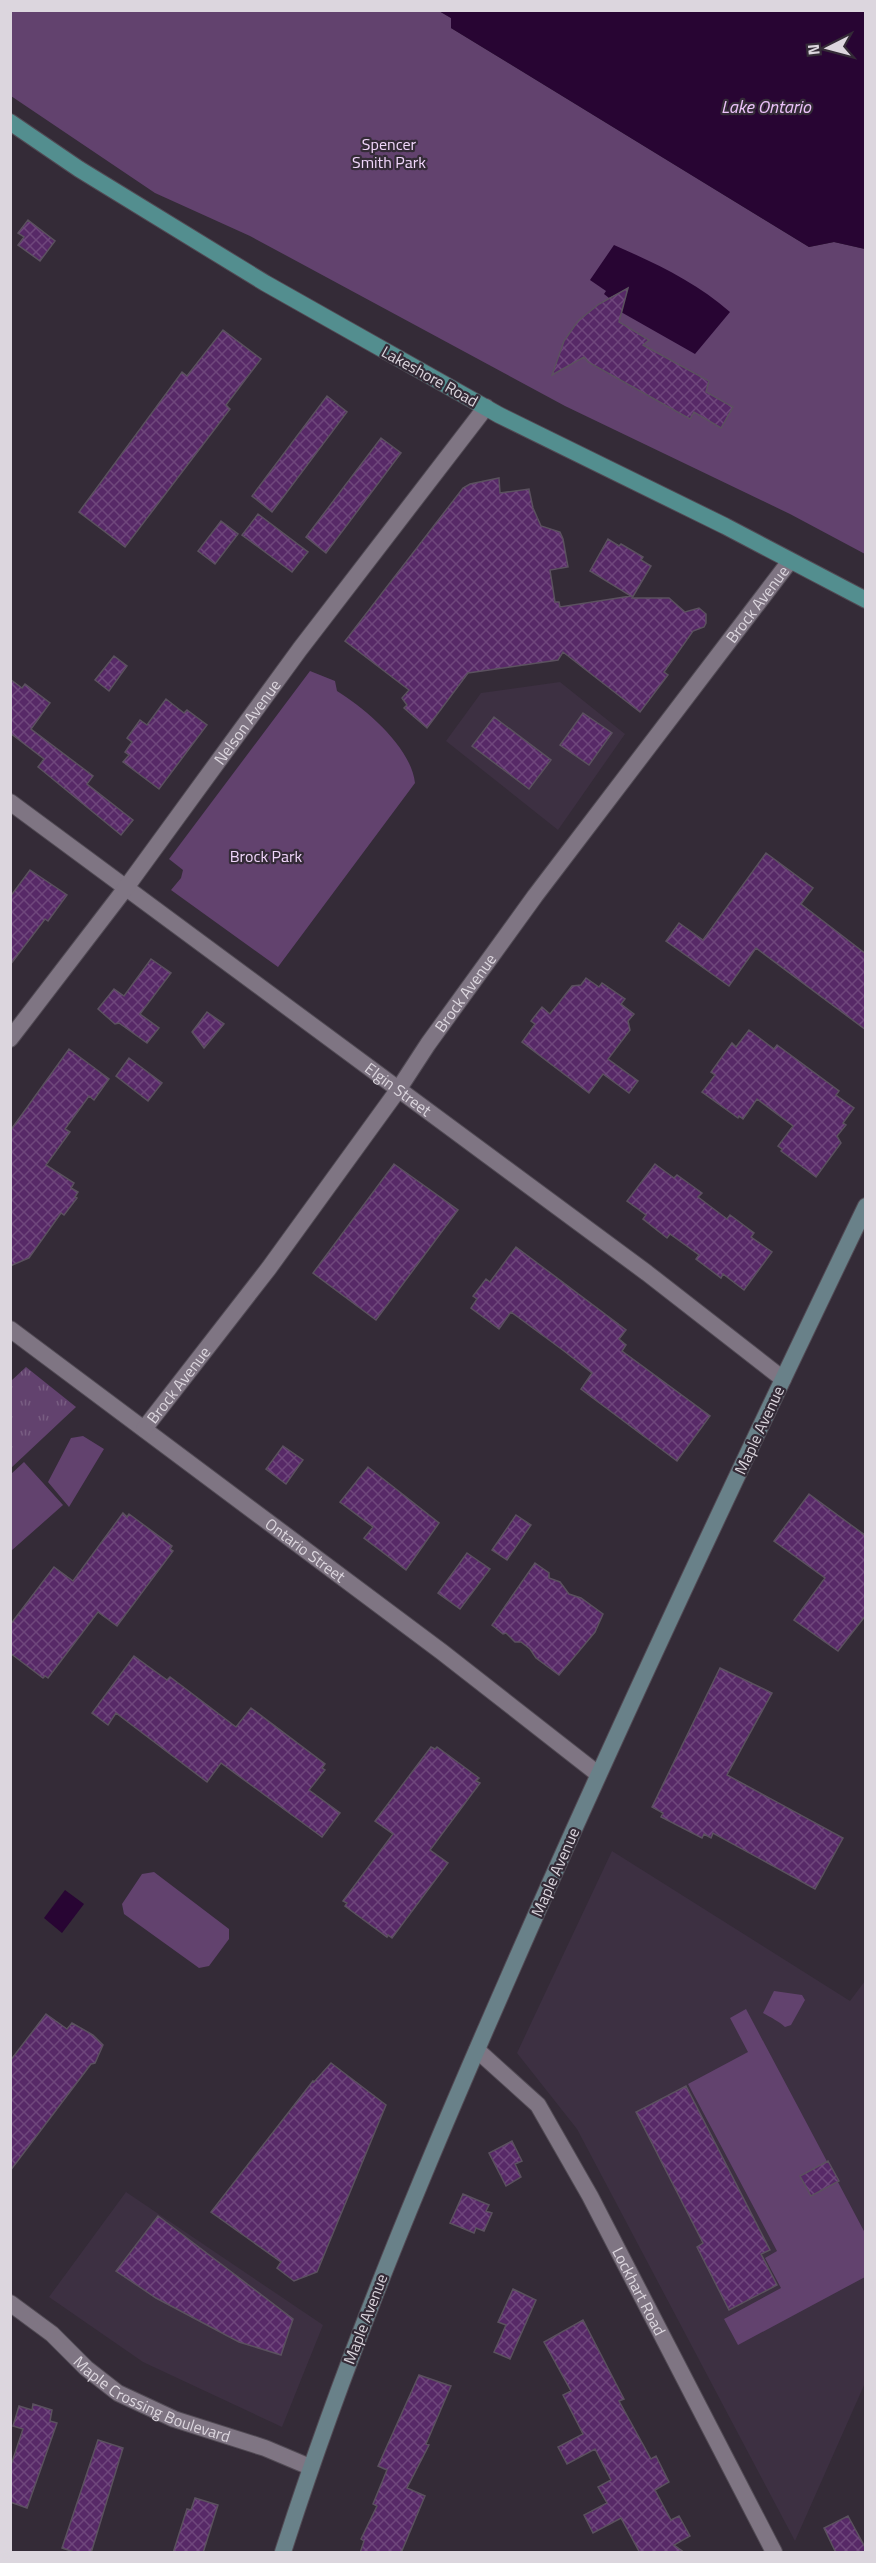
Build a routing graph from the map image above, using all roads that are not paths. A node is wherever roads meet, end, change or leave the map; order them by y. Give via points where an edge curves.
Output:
1 (10, 122) edge
2 (486, 408) junction
3 (790, 561) junction
4 (866, 600) edge
5 (10, 802) edge
6 (125, 889) junction
7 (10, 1039) edge
8 (398, 1090) junction
9 (866, 1206) edge
10 (10, 1329) edge
11 (783, 1379) junction
12 (144, 1429) junction
13 (598, 1774) junction
14 (477, 2050) junction
15 (10, 2303) edge
16 (310, 2467) junction
17 (283, 2553) edge
18 (774, 2553) edge

1 - 2 main road, Lakeshore Road via 88,175 265,283
2 - 3 main road, Lakeshore Road
2 - 6 street, Nelson Avenue via 300,649
3 - 4 main road, Lakeshore Road
3 - 8 street, Brock Avenue via 535,896
5 - 6 street, Elgin Street
6 - 7 street, Nelson Avenue
6 - 8 street, Elgin Street
8 - 11 street, Elgin Street via 647,1273
8 - 12 street, Brock Avenue via 269,1268
9 - 11 main road, Maple Avenue
10 - 12 street, Ontario Street
11 - 13 main road, Maple Avenue
12 - 13 street, Ontario Street
13 - 14 main road, Maple Avenue
14 - 16 main road, Maple Avenue via 378,2282
14 - 18 street, Lockhart Road via 538,2105 590,2196
15 - 16 street, Maple Crossing Boulevard via 52,2334 118,2393 174,2419
16 - 17 main road, Maple Avenue

